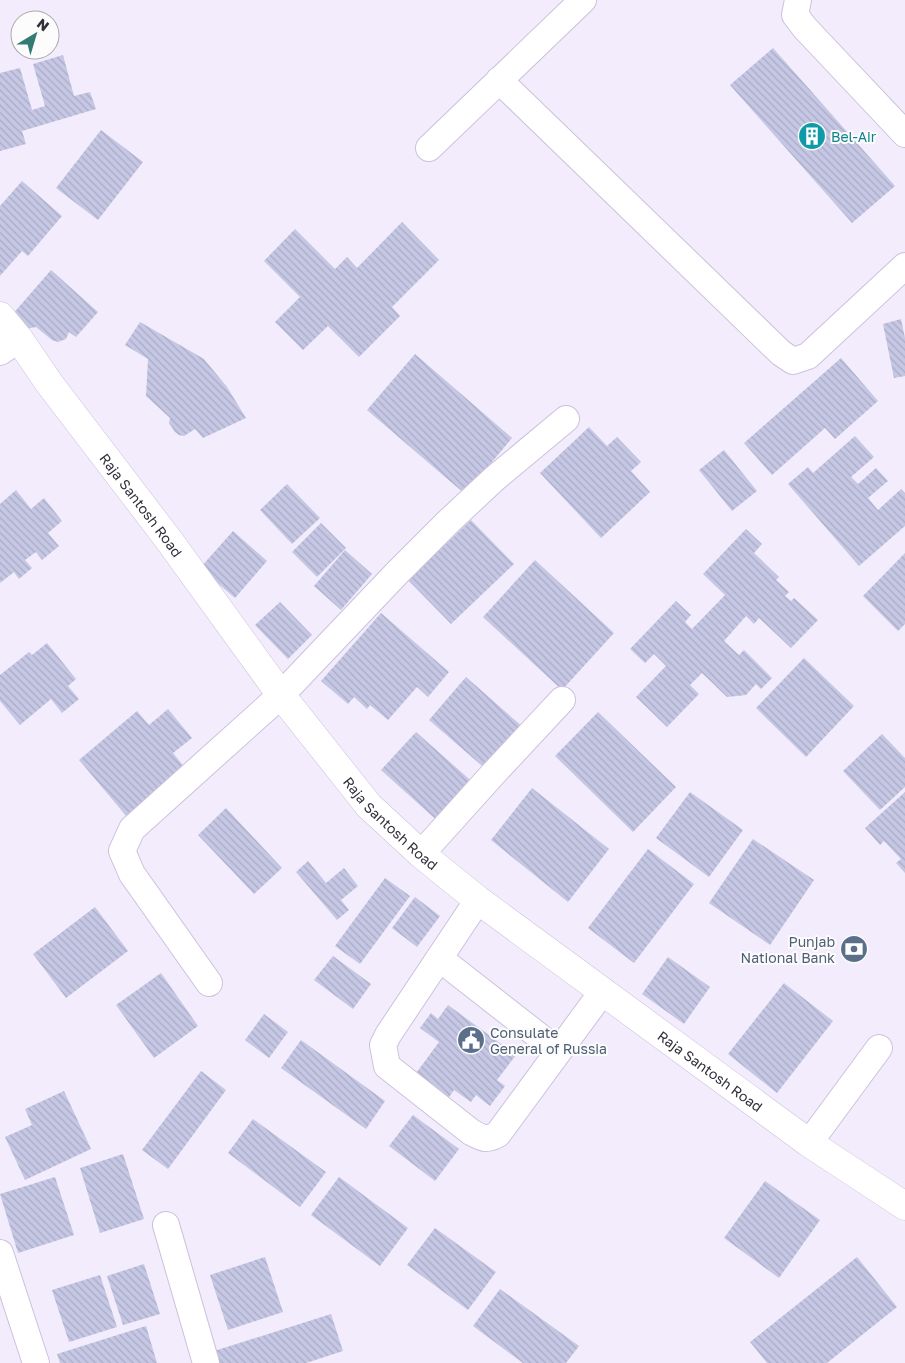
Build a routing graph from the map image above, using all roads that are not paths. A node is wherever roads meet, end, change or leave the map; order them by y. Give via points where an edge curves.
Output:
1 (583, 0) edge
2 (798, 0) edge
3 (499, 80) junction
4 (905, 134) edge
5 (429, 148) dead end
6 (905, 266) edge
7 (0, 316) edge
8 (9, 346) edge
9 (566, 419) dead end
10 (281, 695) junction
11 (562, 700) dead end
12 (421, 854) junction
13 (478, 900) junction
14 (439, 958) junction
15 (210, 983) dead end
16 (603, 990) junction
17 (879, 1048) dead end
18 (558, 1051) junction
19 (809, 1143) junction
20 (905, 1206) edge
21 (166, 1225) dead end
22 (0, 1253) edge
23 (36, 1363) edge
24 (206, 1363) edge

1 - 3 street
2 - 4 street via 795,15
3 - 5 street
3 - 6 street via 781,353 793,361 808,356
7 - 8 main road, Raja Santosh Road
8 - 10 main road, Raja Santosh Road via 49,383
9 - 10 street via 448,522
10 - 12 main road, Raja Santosh Road via 368,806
10 - 15 street via 132,829 122,851 132,874
11 - 12 street
12 - 13 main road, Raja Santosh Road
13 - 14 street
13 - 16 main road, Raja Santosh Road
14 - 18 street
14 - 18 street via 388,1035 383,1045 384,1055 387,1066 471,1132 489,1139 498,1134
16 - 18 street
16 - 19 main road, Raja Santosh Road
17 - 19 street
19 - 20 main road, Raja Santosh Road
21 - 24 street
22 - 23 street

